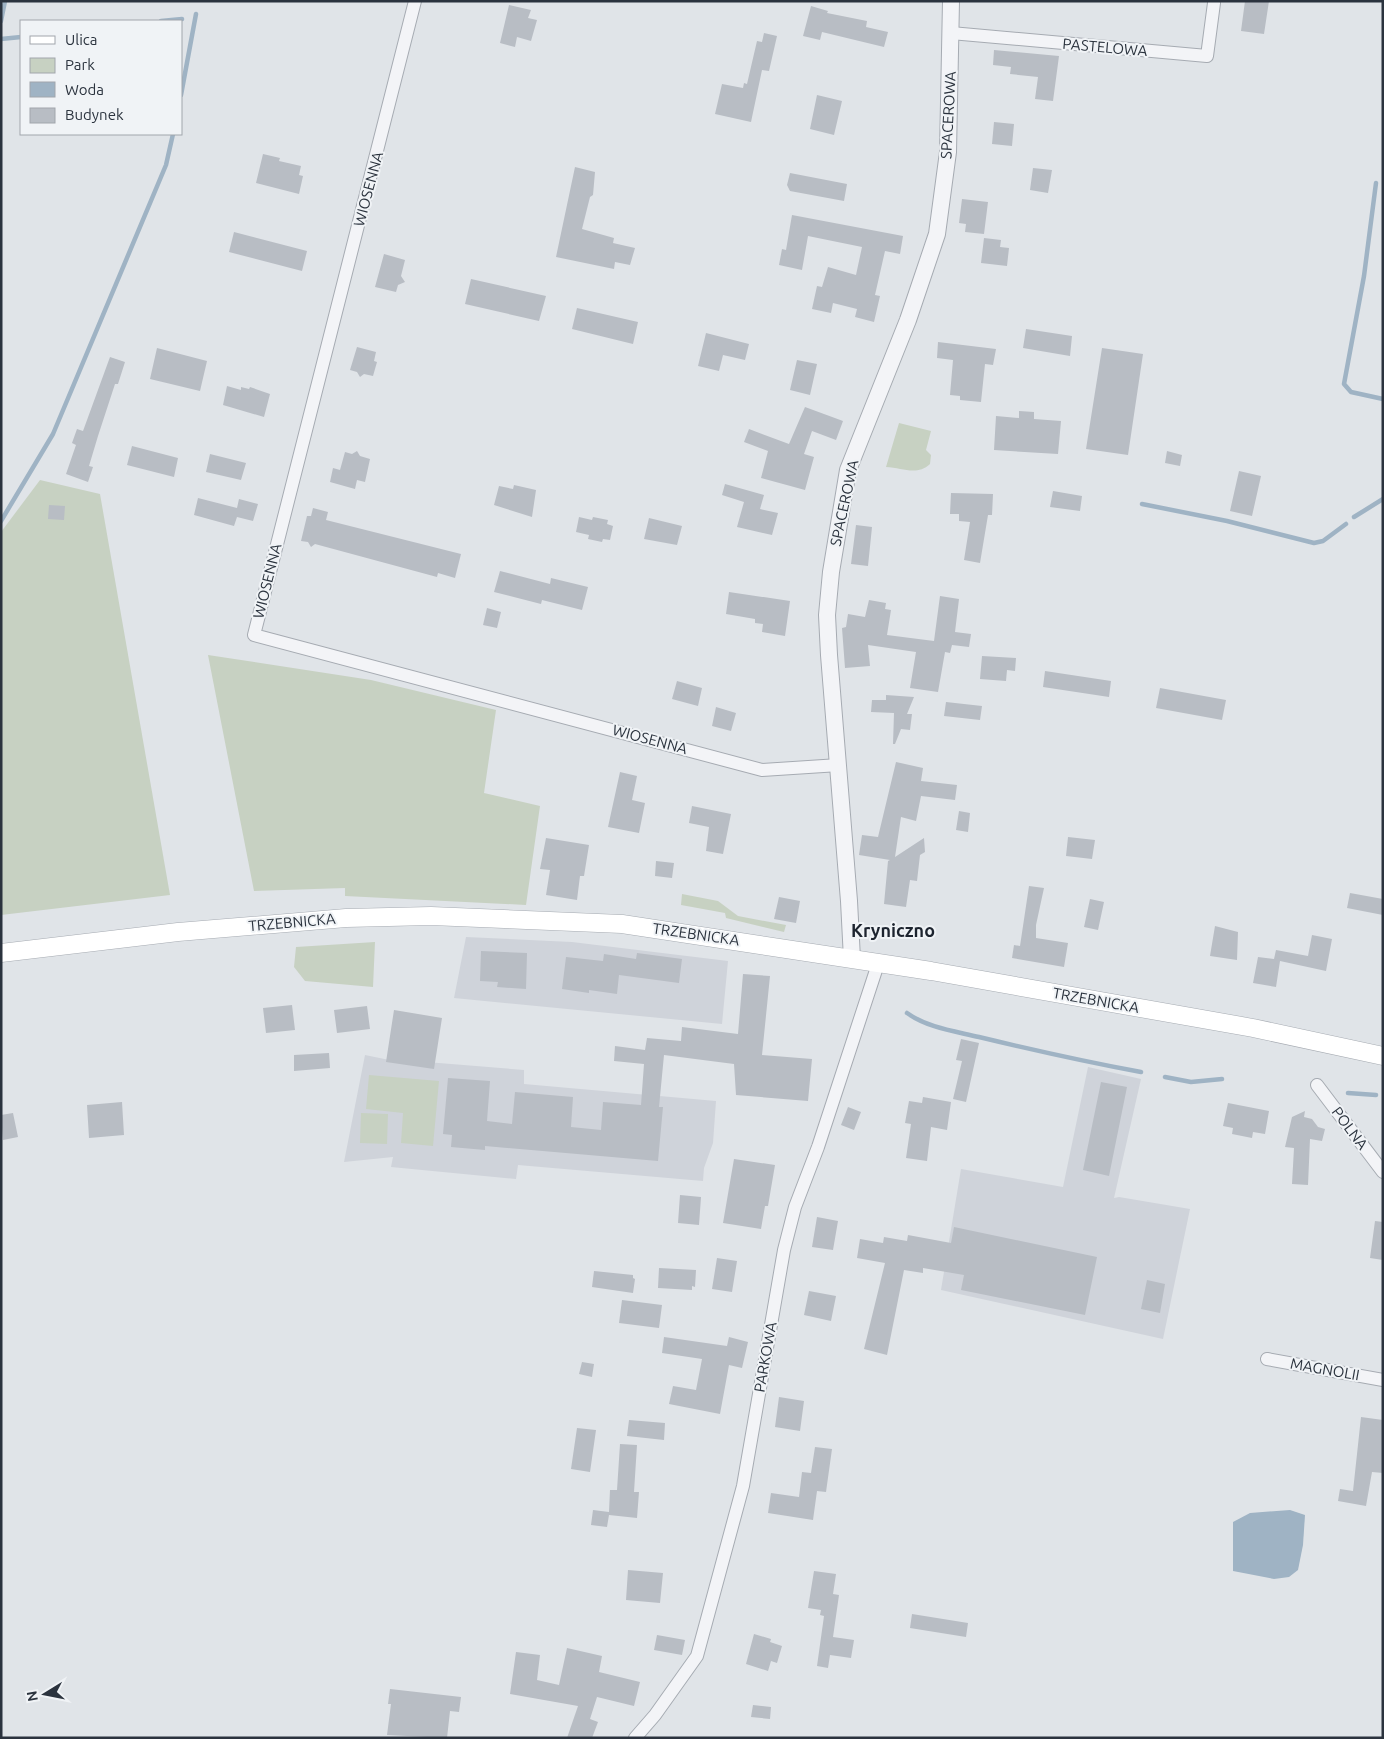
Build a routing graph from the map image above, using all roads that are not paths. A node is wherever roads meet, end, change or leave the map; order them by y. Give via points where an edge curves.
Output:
1 (415, 1) edge
2 (951, 1) edge
3 (1214, 3) dead end
4 (951, 33) junction
5 (839, 765) junction
6 (1, 953) edge
7 (852, 959) junction
8 (878, 964) junction
9 (1383, 1056) edge
10 (1317, 1085) dead end
11 (1383, 1172) edge
12 (1267, 1359) dead end
13 (1383, 1380) edge
14 (635, 1738) edge

1 - 5 street, WIOSENNA via 254,635 762,770
2 - 4 street, SPACEROWA
3 - 4 street, PASTELOWA via 1207,56
4 - 5 street, SPACEROWA via 948,152 937,234 908,320 848,470 836,533 827,615 833,724
5 - 7 street, SPACEROWA
6 - 7 main road, TRZEBNICKA via 178,932 346,918 413,916 622,924
7 - 8 main road, TRZEBNICKA
8 - 9 main road, TRZEBNICKA via 1253,1028
8 - 14 street, PARKOWA via 818,1147 792,1215 743,1486 697,1656 655,1716
10 - 11 street, POLNA
12 - 13 street, MAGNOLII

